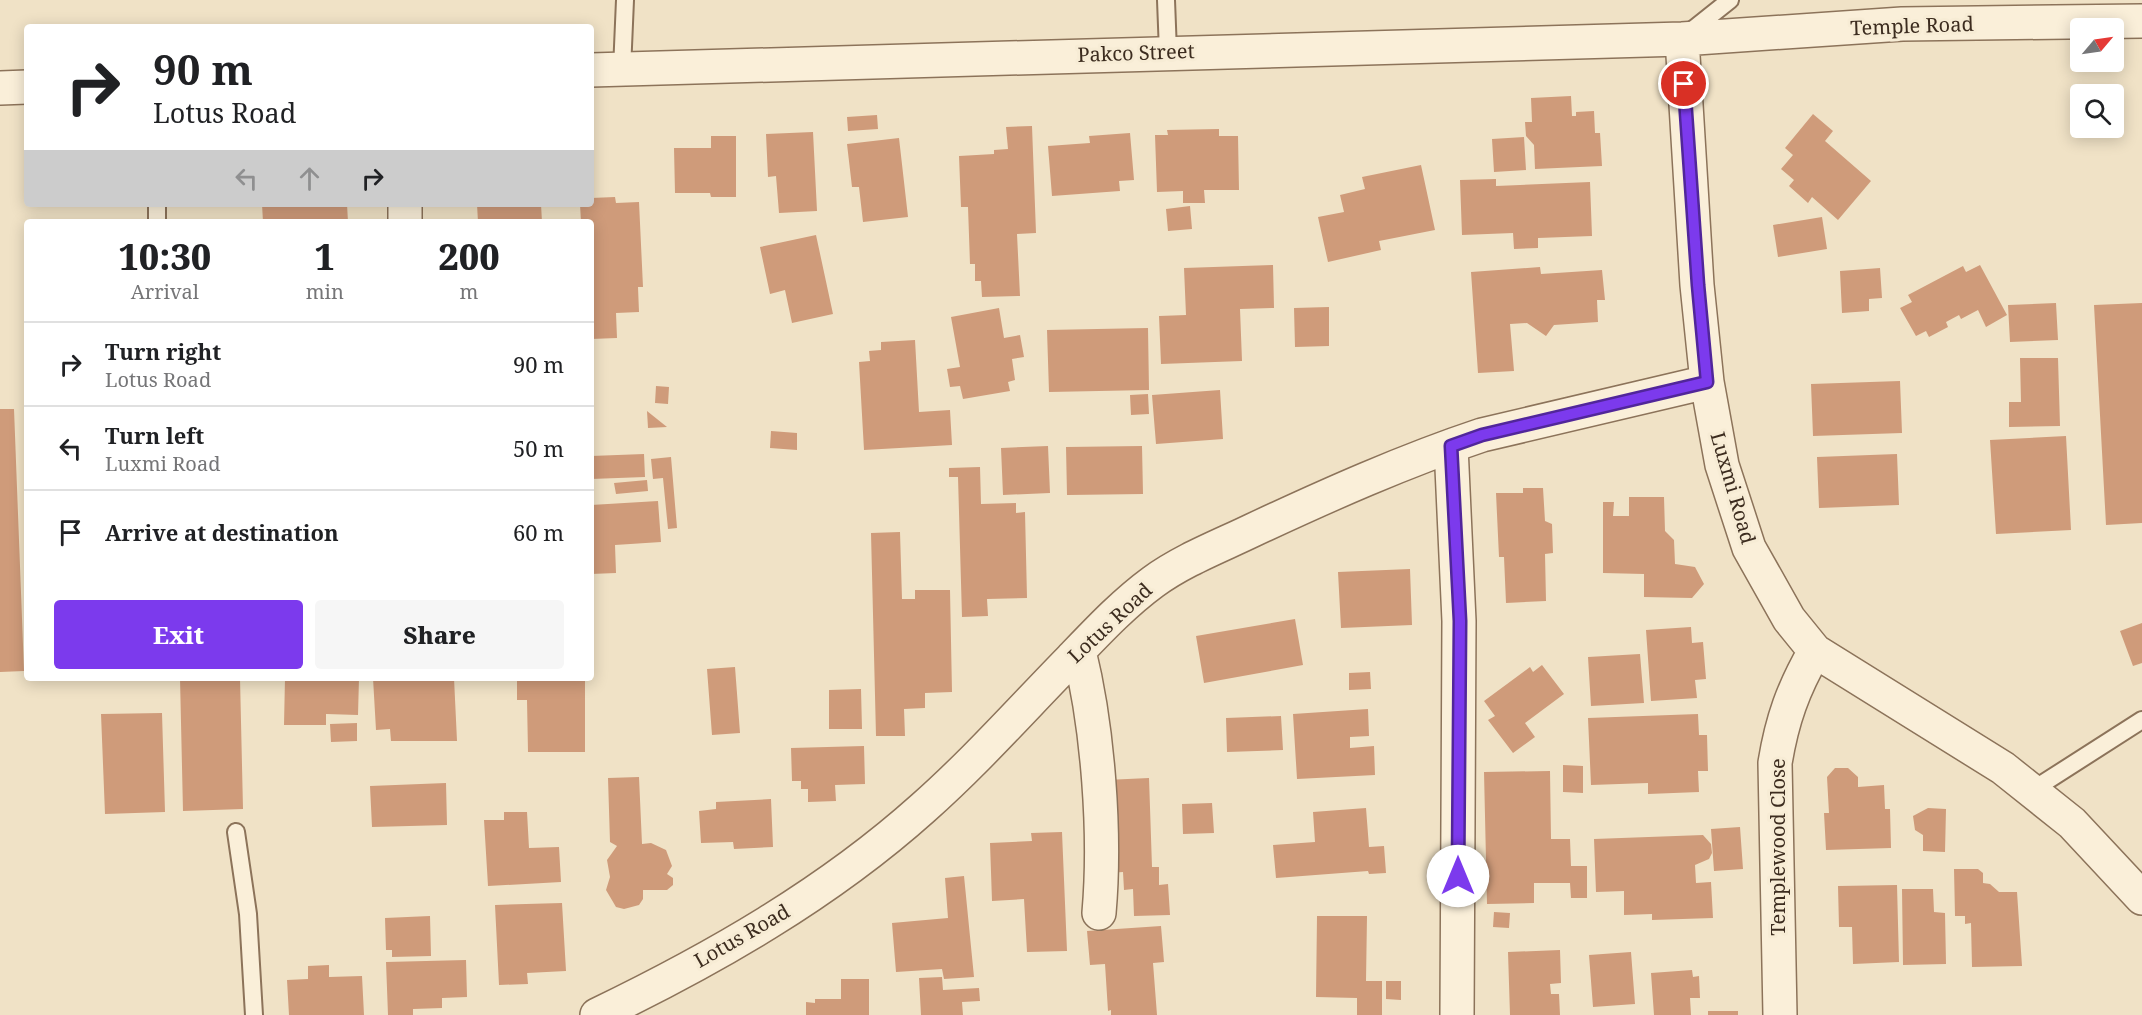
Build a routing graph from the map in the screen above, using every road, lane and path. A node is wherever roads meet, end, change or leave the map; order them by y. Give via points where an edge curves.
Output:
1 (625, 0) edge
2 (1166, 0) edge
3 (1730, 0) edge
4 (2142, 21) edge
5 (1682, 39) junction
6 (1168, 52) junction
7 (607, 70) edge
8 (24, 87) edge
9 (0, 88) edge
10 (1707, 382) junction
11 (1451, 446) junction
12 (1079, 651) junction
13 (1815, 651) junction
14 (2142, 720) edge
15 (2031, 790) junction
16 (236, 832) dead end
17 (2142, 898) edge
18 (1099, 913) dead end
19 (254, 1015) edge
20 (597, 1015) edge
21 (1457, 1015) edge
22 (1780, 1015) edge

1 - 7 lane
2 - 6 lane
3 - 5 lane
4 - 5 street, Temple Road via 1902,24
5 - 6 street, Pakco Street
5 - 10 street, Luxmi Road
6 - 7 street, Pakco Street
8 - 9 street
10 - 11 street, Lotus Road via 1482,435
10 - 13 street, Luxmi Road via 1722,465 1749,549 1789,619
11 - 12 street, Lotus Road via 1199,556 1154,582
11 - 21 street via 1460,621
12 - 18 street via 1089,693 1095,751 1102,876
12 - 20 street, Lotus Road via 924,807 870,853 723,950
13 - 15 street, Luxmi Road via 2003,768
13 - 22 street, Templewood Close via 1797,681 1781,724 1775,763
14 - 15 lane
15 - 17 street, Luxmi Road via 2072,823
16 - 19 lane via 248,914

